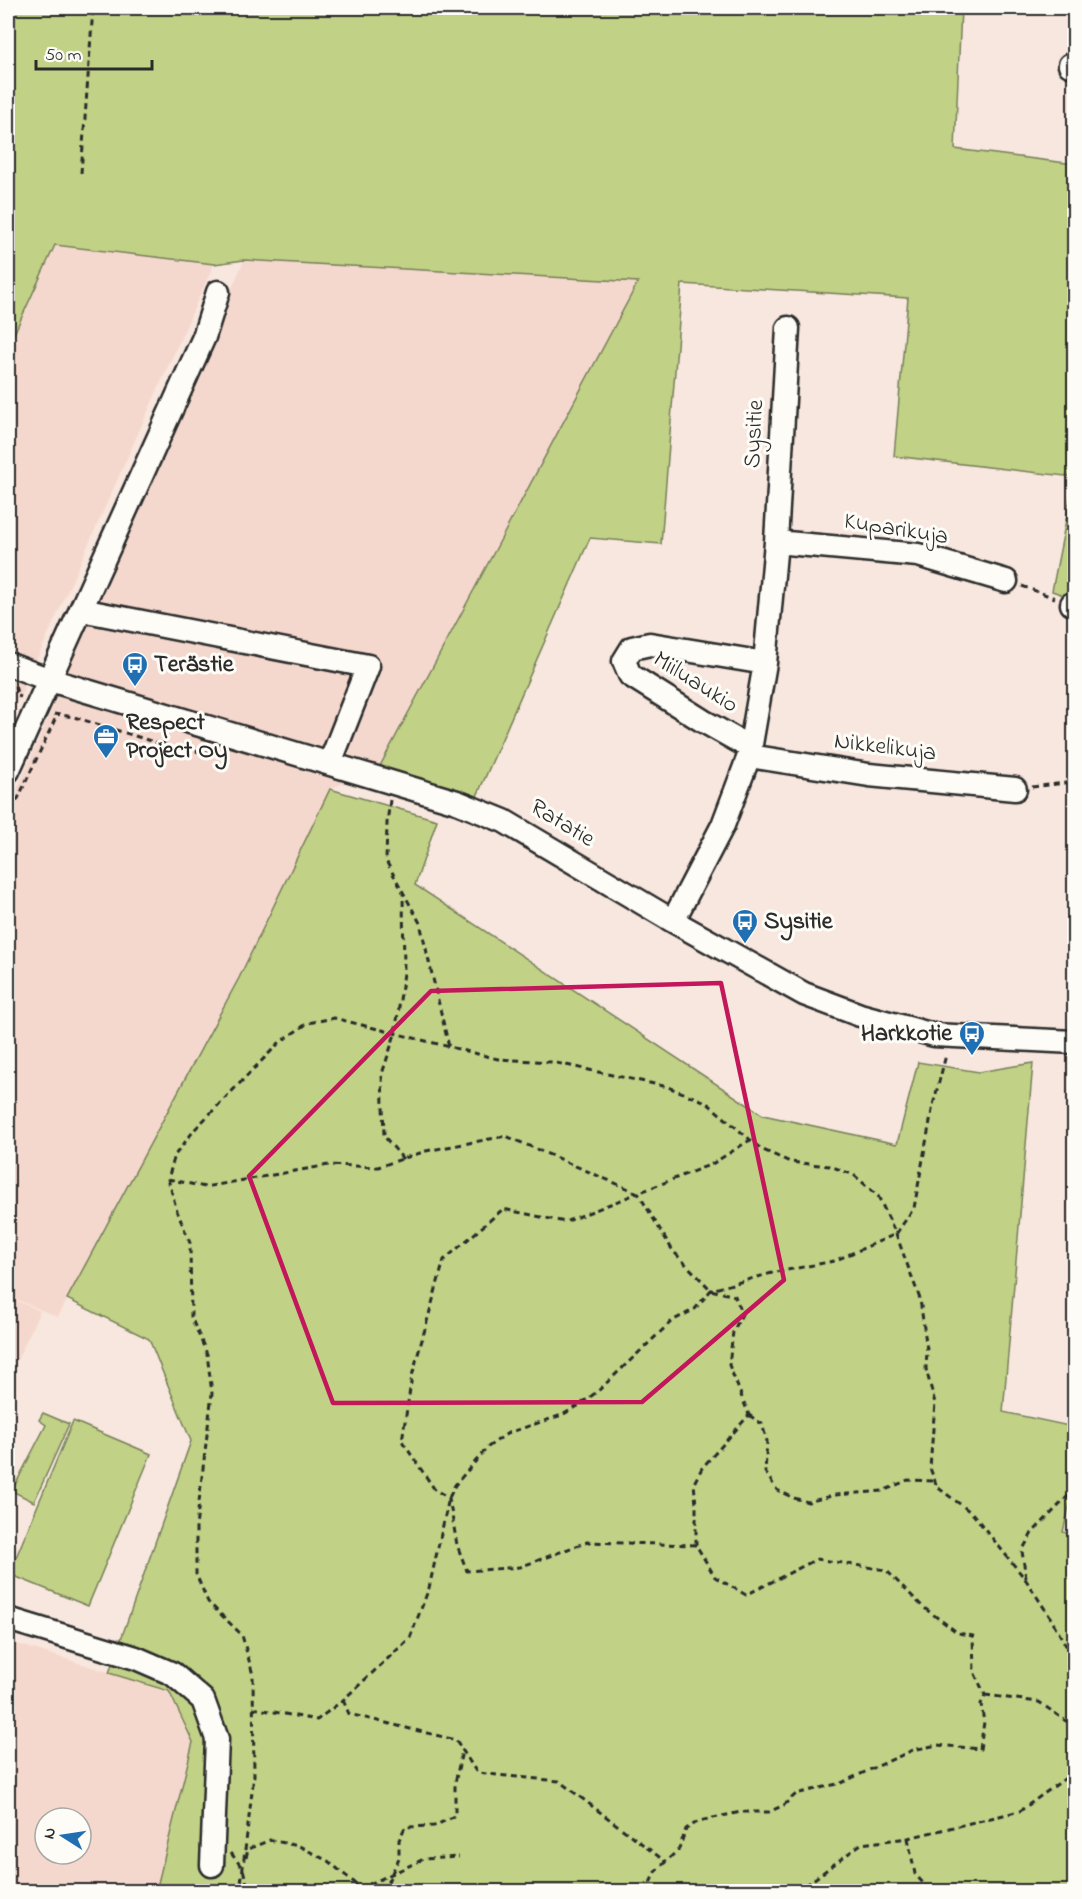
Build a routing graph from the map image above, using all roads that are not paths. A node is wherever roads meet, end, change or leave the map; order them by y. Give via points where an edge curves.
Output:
1 (218, 292) dead end
2 (788, 328) dead end
3 (776, 542) junction
4 (1006, 581) road end
5 (81, 610) junction
6 (765, 663) junction
7 (10, 673) edge
8 (50, 680) junction
9 (750, 752) junction
10 (330, 763) junction
11 (8, 771) edge
12 (1015, 789) road end
13 (673, 921) junction
14 (1074, 1042) edge
15 (8, 1619) edge
16 (212, 1865) dead end

1 - 5 street via 204,337
2 - 3 street, Sysitie
3 - 4 street, Kuparikuja via 918,555
3 - 6 street, Sysitie
5 - 8 street
5 - 10 street via 368,666
6 - 9 street, Sysitie
6 - 9 street, Miiluaukio via 650,644 632,648 624,661 630,675
7 - 8 street, Ratatie
8 - 10 street, Ratatie
8 - 11 street via 48,710
9 - 12 street, Nikkelikuja via 869,775
9 - 13 street, Sysitie via 723,825
10 - 13 street, Ratatie via 457,802 504,821
13 - 14 street, Ratatie via 804,994 895,1026 934,1035
15 - 16 street via 136,1658 173,1674 203,1700 216,1739

